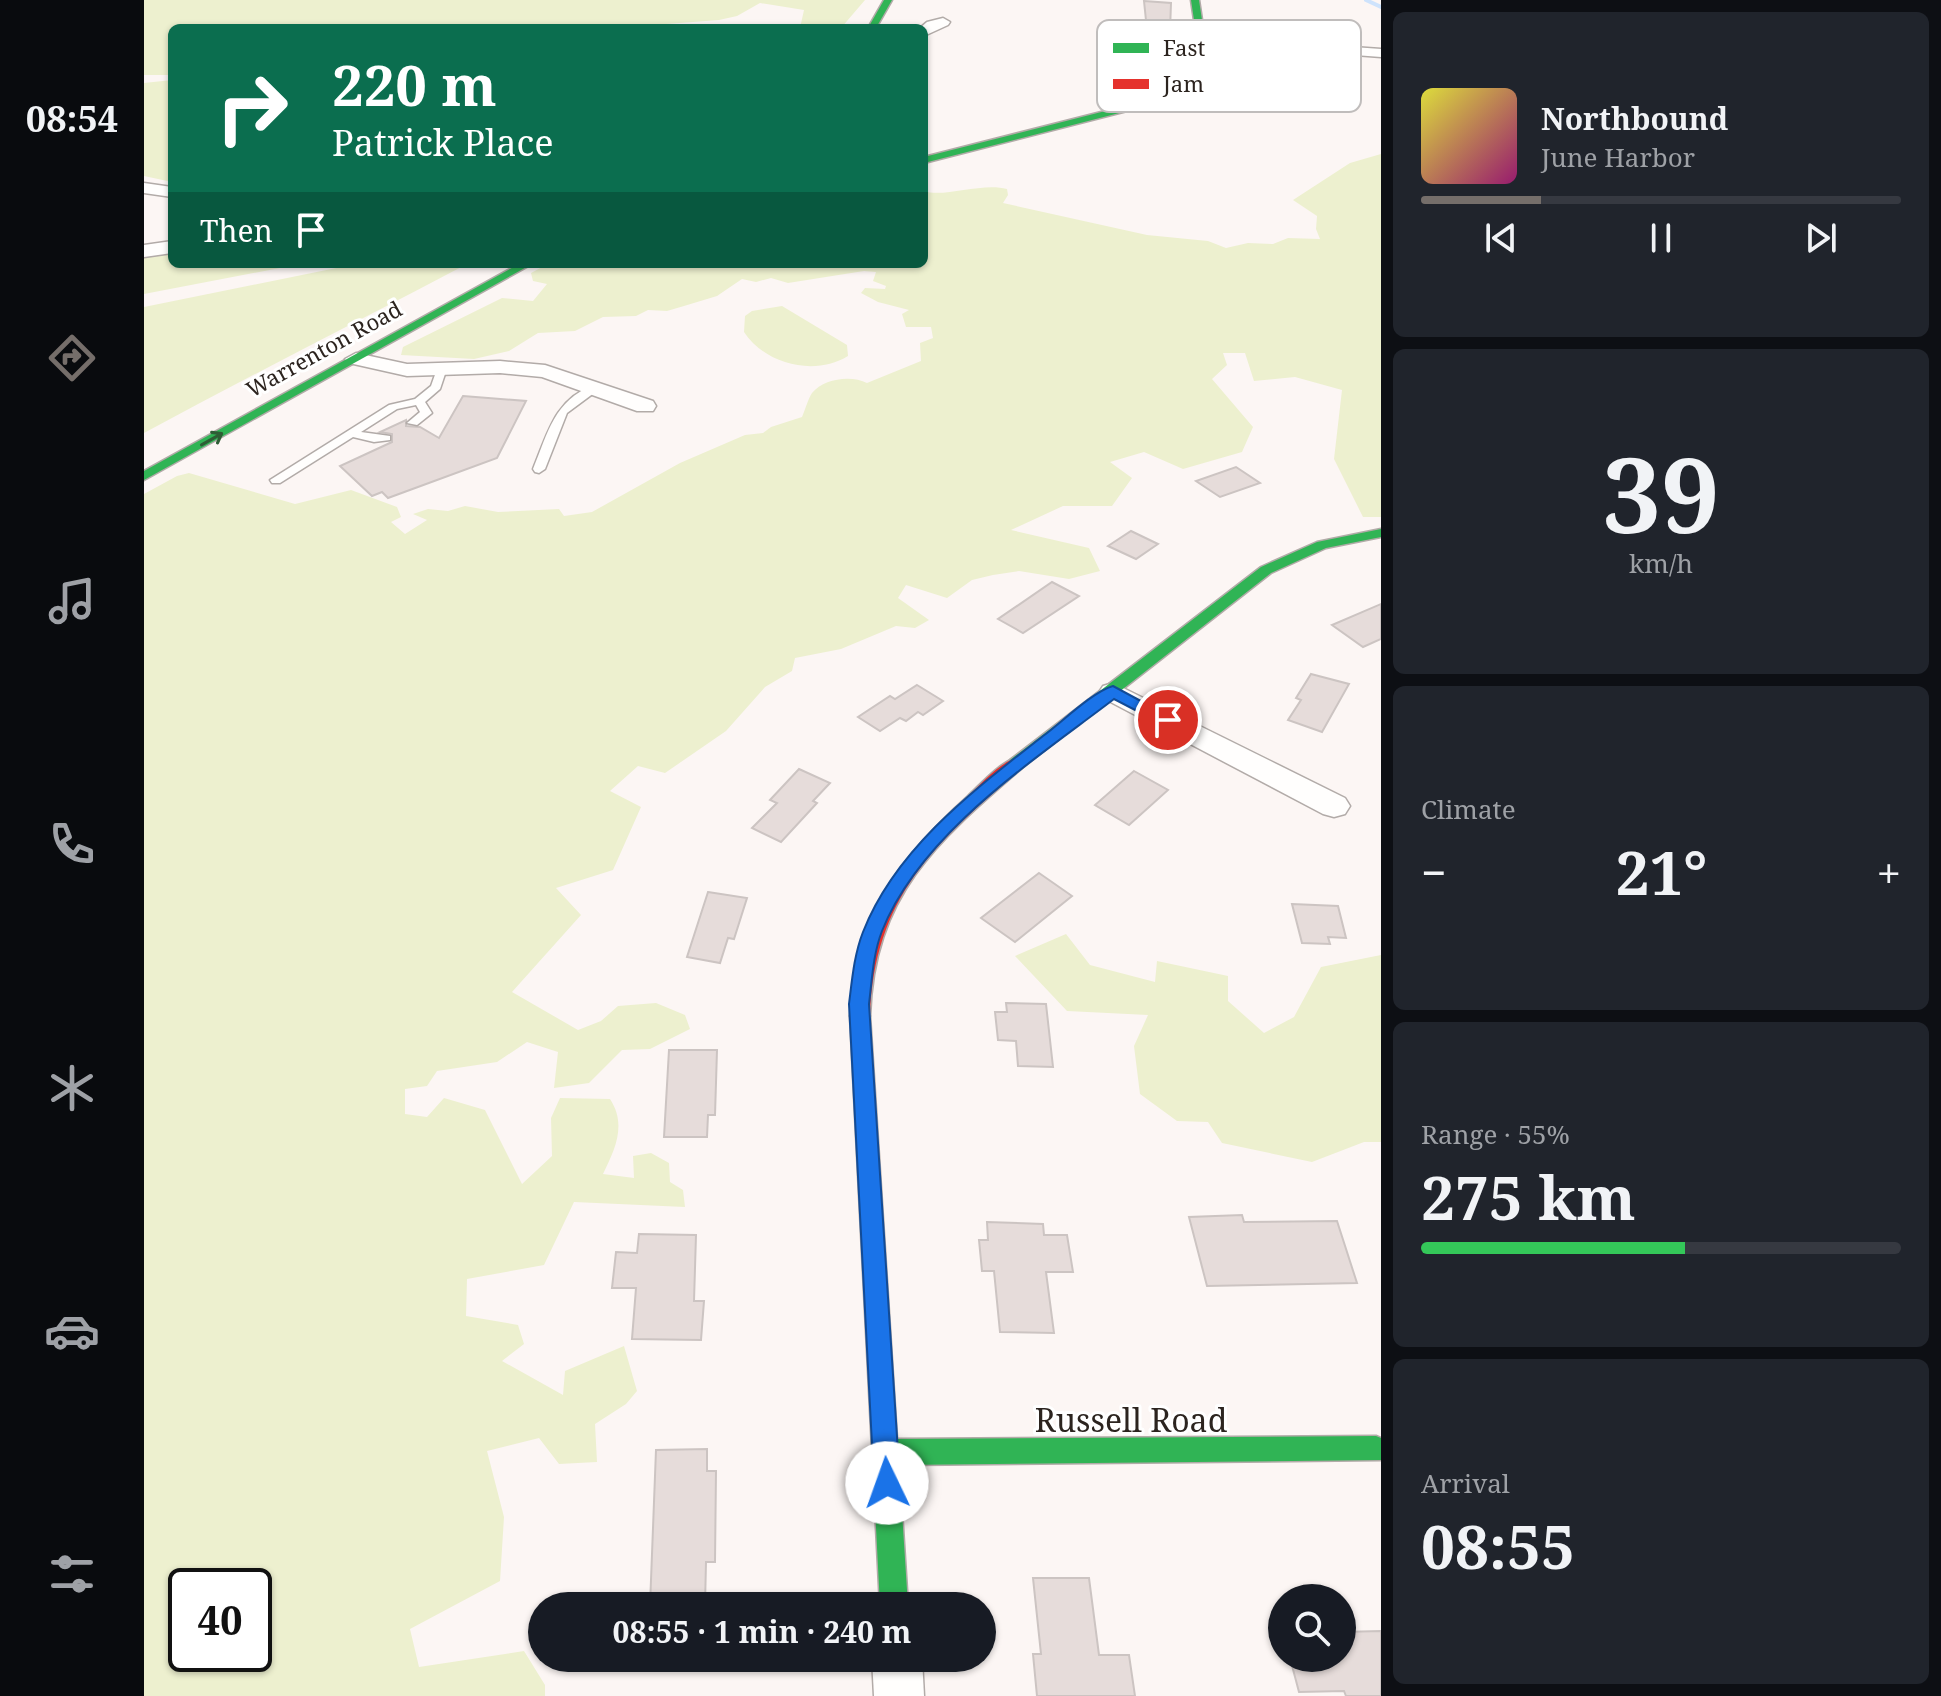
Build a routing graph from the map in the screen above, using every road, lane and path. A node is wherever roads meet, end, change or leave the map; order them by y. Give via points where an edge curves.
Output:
1 (888, 0) edge
2 (904, 0) edge
3 (1195, 0) edge
4 (1198, 20) edge
5 (943, 22) dead end
6 (874, 24) edge
7 (891, 24) edge
8 (928, 28) edge
9 (1361, 52) edge
10 (1381, 53) edge
11 (1107, 112) edge
12 (928, 159) edge
13 (144, 188) edge
14 (168, 191) edge
15 (168, 248) edge
16 (144, 251) edge
17 (493, 268) edge
18 (520, 268) edge
19 (356, 359) junction
20 (441, 371) junction
21 (594, 388) junction
22 (419, 401) junction
23 (645, 406) dead end
24 (413, 423) dead end
25 (351, 433) junction
26 (386, 438) dead end
27 (144, 458) edge
28 (539, 469) dead end
29 (144, 476) edge
30 (276, 480) dead end
31 (1381, 533) edge
32 (1113, 692) junction
33 (1334, 806) dead end
34 (1376, 1449) dead end
35 (885, 1452) junction
36 (893, 1592) edge
37 (898, 1672) edge
38 (899, 1696) edge

1 - 6 street
2 - 7 street
3 - 4 street
5 - 8 street
9 - 10 street
11 - 12 street
13 - 14 street
15 - 16 street
17 - 27 street, Warrenton Road
18 - 19 street, Warrenton Road
19 - 20 street via 396,369
29 -> 19 street, Warrenton Road
20 - 21 street via 525,368
20 - 22 lane via 436,387
21 - 23 street
21 - 28 lane via 562,412
22 - 24 lane via 426,413
22 - 25 lane via 393,407
25 - 26 lane
25 - 30 lane
31 - 32 street via 1325,544 1264,572
32 - 33 street
32 - 35 street via 952,821 901,878 872,932 859,1004
34 - 35 street, Russell Road
35 - 36 street
37 - 38 street

